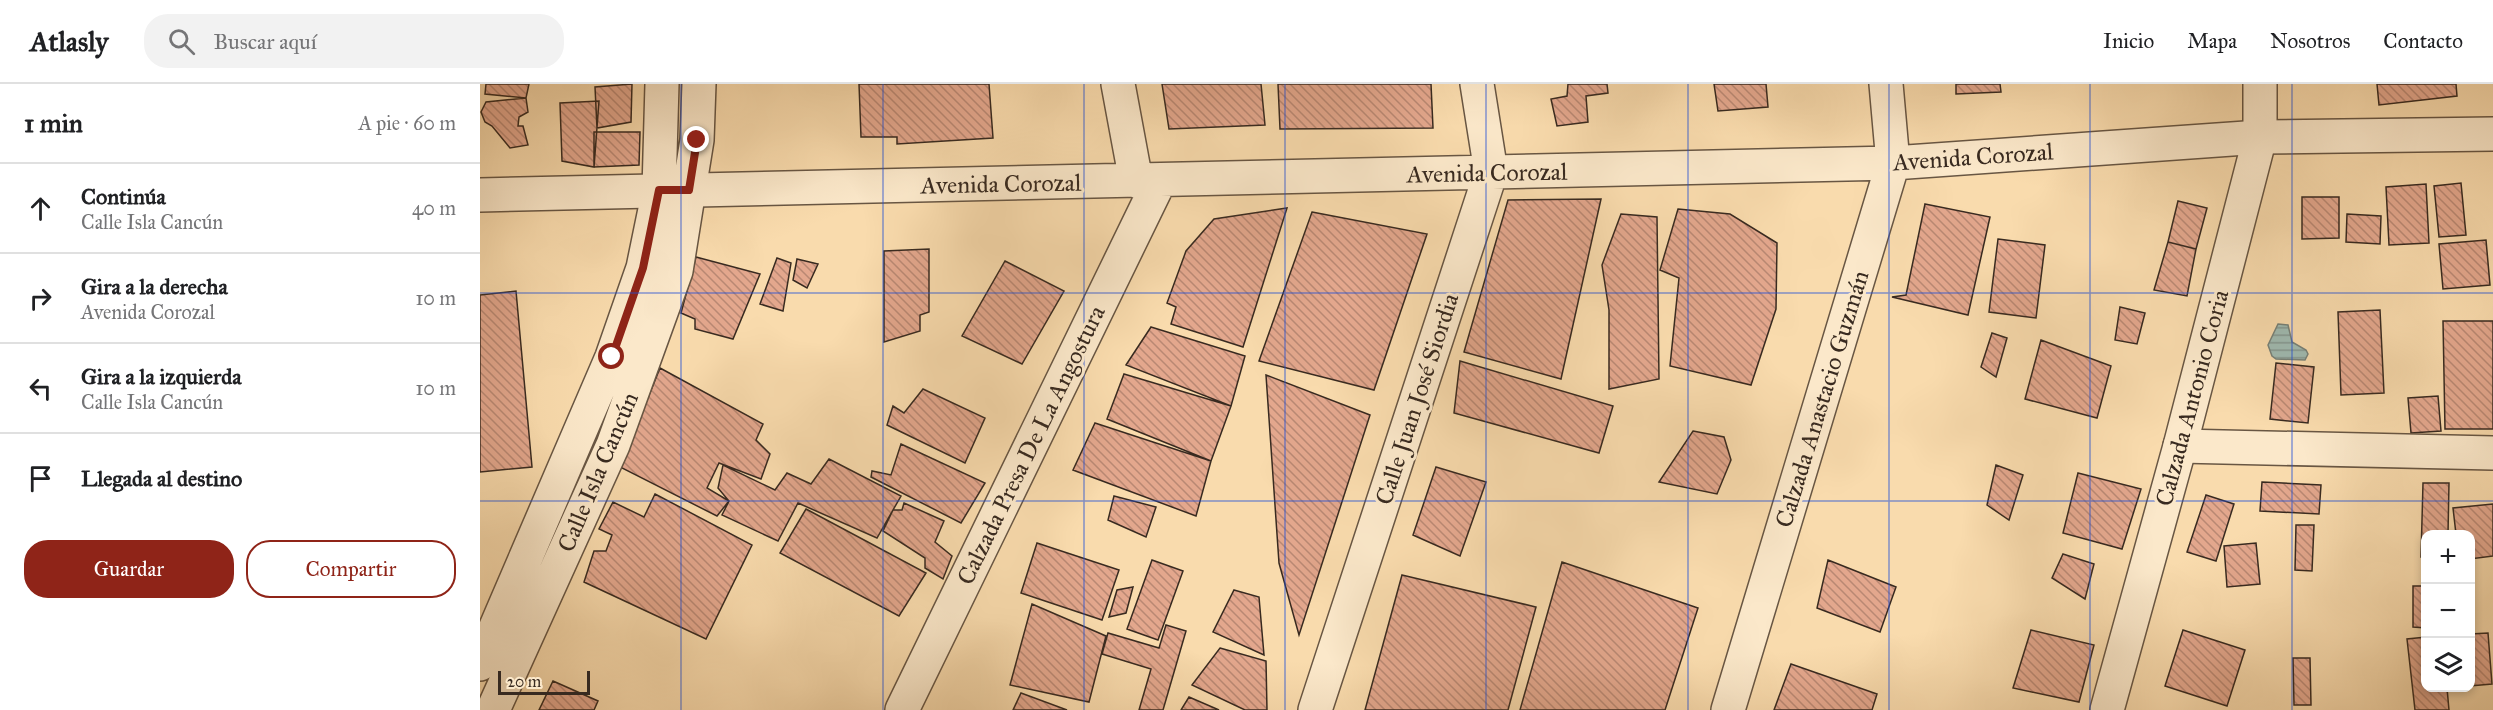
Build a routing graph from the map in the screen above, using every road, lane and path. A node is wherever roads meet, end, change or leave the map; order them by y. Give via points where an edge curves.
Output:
1 (662, 84) edge
2 (699, 84) edge
3 (1118, 84) edge
4 (1477, 84) edge
5 (1886, 84) edge
6 (2260, 84) edge
7 (2493, 134) edge
8 (2260, 138) junction
9 (1893, 163) junction
10 (1491, 172) junction
11 (1148, 181) junction
12 (674, 190) junction
13 (480, 195) edge
14 (2180, 446) junction
15 (2493, 453) edge
16 (480, 664) edge
17 (493, 710) edge
18 (902, 710) edge
19 (1315, 710) edge
20 (1728, 710) edge
21 (2107, 710) edge

1 - 12 street, Calle Isla Cancún
2 - 12 street, Calle Isla Cancún via 697,140
3 - 11 street
4 - 10 street, Calle Juan José Siordia
5 - 9 street, Calzada Anastacio Guzmán
6 - 8 street, Calzada Antonio Coria
7 - 8 street, Avenida Corozal
8 - 9 street, Avenida Corozal
8 - 14 street, Calzada Antonio Coria
9 - 10 street, Avenida Corozal
9 - 20 street, Calzada Anastacio Guzmán
10 - 11 street, Avenida Corozal
10 - 19 street, Calle Juan José Siordia
11 - 12 street, Avenida Corozal
11 - 18 street, Calzada Presa De La Angostura
12 - 13 street, Avenida Corozal
12 - 16 street, Calle Isla Cancún via 612,357
12 - 17 street, Calle Isla Cancún via 676,271 613,445
14 - 15 street
14 - 21 street, Calzada Antonio Coria

